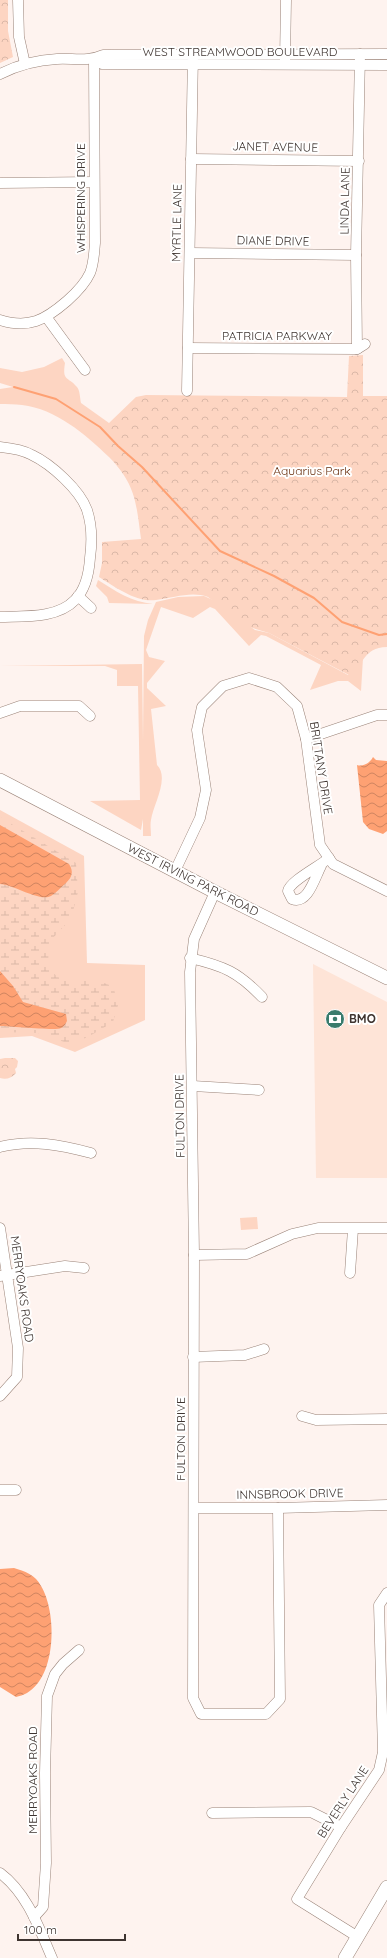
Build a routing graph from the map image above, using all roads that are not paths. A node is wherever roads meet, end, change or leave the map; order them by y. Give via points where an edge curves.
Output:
1 (18, 0) edge
2 (286, 0) edge
3 (193, 54) junction
4 (285, 54) junction
5 (360, 54) junction
6 (387, 54) edge
7 (94, 59) junction
8 (26, 64) junction
9 (193, 65) junction
10 (285, 65) junction
11 (360, 65) junction
12 (387, 65) edge
13 (0, 74) edge
14 (191, 159) junction
15 (359, 161) junction
16 (94, 182) junction
17 (0, 183) edge
18 (190, 253) junction
19 (356, 255) junction
20 (47, 318) junction
21 (0, 320) edge
22 (361, 347) joint
23 (188, 348) junction
24 (85, 370) dead end
25 (187, 391) dead end
26 (0, 447) edge
27 (78, 596) junction
28 (91, 608) dead end
29 (0, 617) edge
30 (0, 713) edge
31 (387, 715) edge
32 (90, 716) dead end
33 (306, 739) junction
34 (0, 780) edge
35 (329, 858) junction
36 (321, 866) dead end
37 (175, 871) junction
38 (387, 891) edge
39 (215, 892) junction
40 (190, 958) junction
41 (387, 978) edge
42 (262, 997) dead end
43 (193, 1086) junction
44 (259, 1090) dead end
45 (0, 1148) edge
46 (91, 1154) dead end
47 (0, 1228) edge
48 (387, 1228) edge
49 (353, 1229) junction
50 (194, 1256) junction
51 (84, 1268) dead end
52 (350, 1273) dead end
53 (4, 1275) edge
54 (264, 1349) dead end
55 (194, 1357) junction
56 (0, 1396) edge
57 (302, 1416) dead end
58 (387, 1418) edge
59 (0, 1490) edge
60 (16, 1490) dead end
61 (387, 1505) edge
62 (194, 1508) junction
63 (278, 1508) junction
64 (387, 1593) edge
65 (79, 1650) dead end
66 (212, 1814) dead end
67 (341, 1827) junction
68 (0, 1873) edge
69 (387, 1887) edge
70 (34, 1917) junction
71 (358, 1937) junction
72 (52, 1958) edge
73 (345, 1958) edge

1 - 8 street via 19,37
2 - 4 street
3 - 4 street, WEST STREAMWOOD BOULEVARD
3 - 7 street, WEST STREAMWOOD BOULEVARD via 103,55
3 - 9 street, MYRTLE LANE
4 - 5 street, WEST STREAMWOOD BOULEVARD
4 - 10 street
5 - 6 street, WEST STREAMWOOD BOULEVARD
5 - 11 street, LINDA LANE
7 - 8 street, WEST STREAMWOOD BOULEVARD via 57,59
7 - 9 street, WEST STREAMWOOD BOULEVARD via 102,64
7 - 16 street, WHISPERING DRIVE
8 - 13 street, WEST STREAMWOOD BOULEVARD
9 - 10 street, WEST STREAMWOOD BOULEVARD
9 - 14 street, MYRTLE LANE
10 - 11 street, WEST STREAMWOOD BOULEVARD
11 - 12 street, WEST STREAMWOOD BOULEVARD
11 - 15 street, LINDA LANE
14 - 15 street, JANET AVENUE
14 - 18 street, MYRTLE LANE
15 - 19 street, LINDA LANE
16 - 17 street
16 - 20 street, WHISPERING DRIVE via 94,256 89,274 75,294
18 - 19 street, DIANE DRIVE
18 - 23 street, MYRTLE LANE
19 - 22 street, LINDA LANE
20 - 21 street, WHISPERING DRIVE via 18,324
20 - 24 street
22 - 23 street, PATRICIA PARKWAY
23 - 25 street, MYRTLE LANE
26 - 27 street via 32,455 45,463 56,471 83,501 90,522 91,549 89,572
27 - 28 street
27 - 29 street via 75,601 46,615
30 - 32 street via 20,706 79,706
31 - 33 street via 377,715
33 - 35 street, BRITTANY DRIVE via 320,844
33 - 37 street, BRITTANY DRIVE via 297,706 277,686 249,678 227,684 212,696 202,707 197,730 206,790 200,818
34 - 37 main road, WEST IRVING PARK ROAD
35 - 36 street
35 - 38 street, BRITTANY DRIVE via 333,864
37 - 39 main road, WEST IRVING PARK ROAD
39 - 40 street, FULTON DRIVE via 194,939
39 - 41 main road, WEST IRVING PARK ROAD
40 - 42 street via 208,962 239,976
40 - 43 street, FULTON DRIVE
43 - 44 street
43 - 50 street, FULTON DRIVE
45 - 46 street via 62,1145
47 - 53 street, MERRYOAKS ROAD
48 - 49 street
49 - 50 street via 318,1228 292,1234 247,1254
49 - 52 street
50 - 55 street, FULTON DRIVE
51 - 53 street via 65,1266
53 - 56 street, MERRYOAKS ROAD via 18,1348 17,1377
54 - 55 street via 245,1355
55 - 62 street, FULTON DRIVE
57 - 58 street via 316,1420
59 - 60 street
61 - 63 street, INNSBROOK DRIVE
62 - 63 street, INNSBROOK DRIVE
62 - 63 street, FULTON DRIVE via 193,1698 201,1714 266,1714 280,1698
64 - 67 street, BEVERLY LANE via 379,1605 383,1752 379,1770
65 - 70 street, MERRYOAKS ROAD via 55,1674 47,1696 45,1878 43,1907
66 - 67 street via 311,1812
67 - 71 street, BEVERLY LANE via 297,1899
68 - 70 street via 22,1896
69 - 71 main road
70 - 72 street
71 - 73 main road

